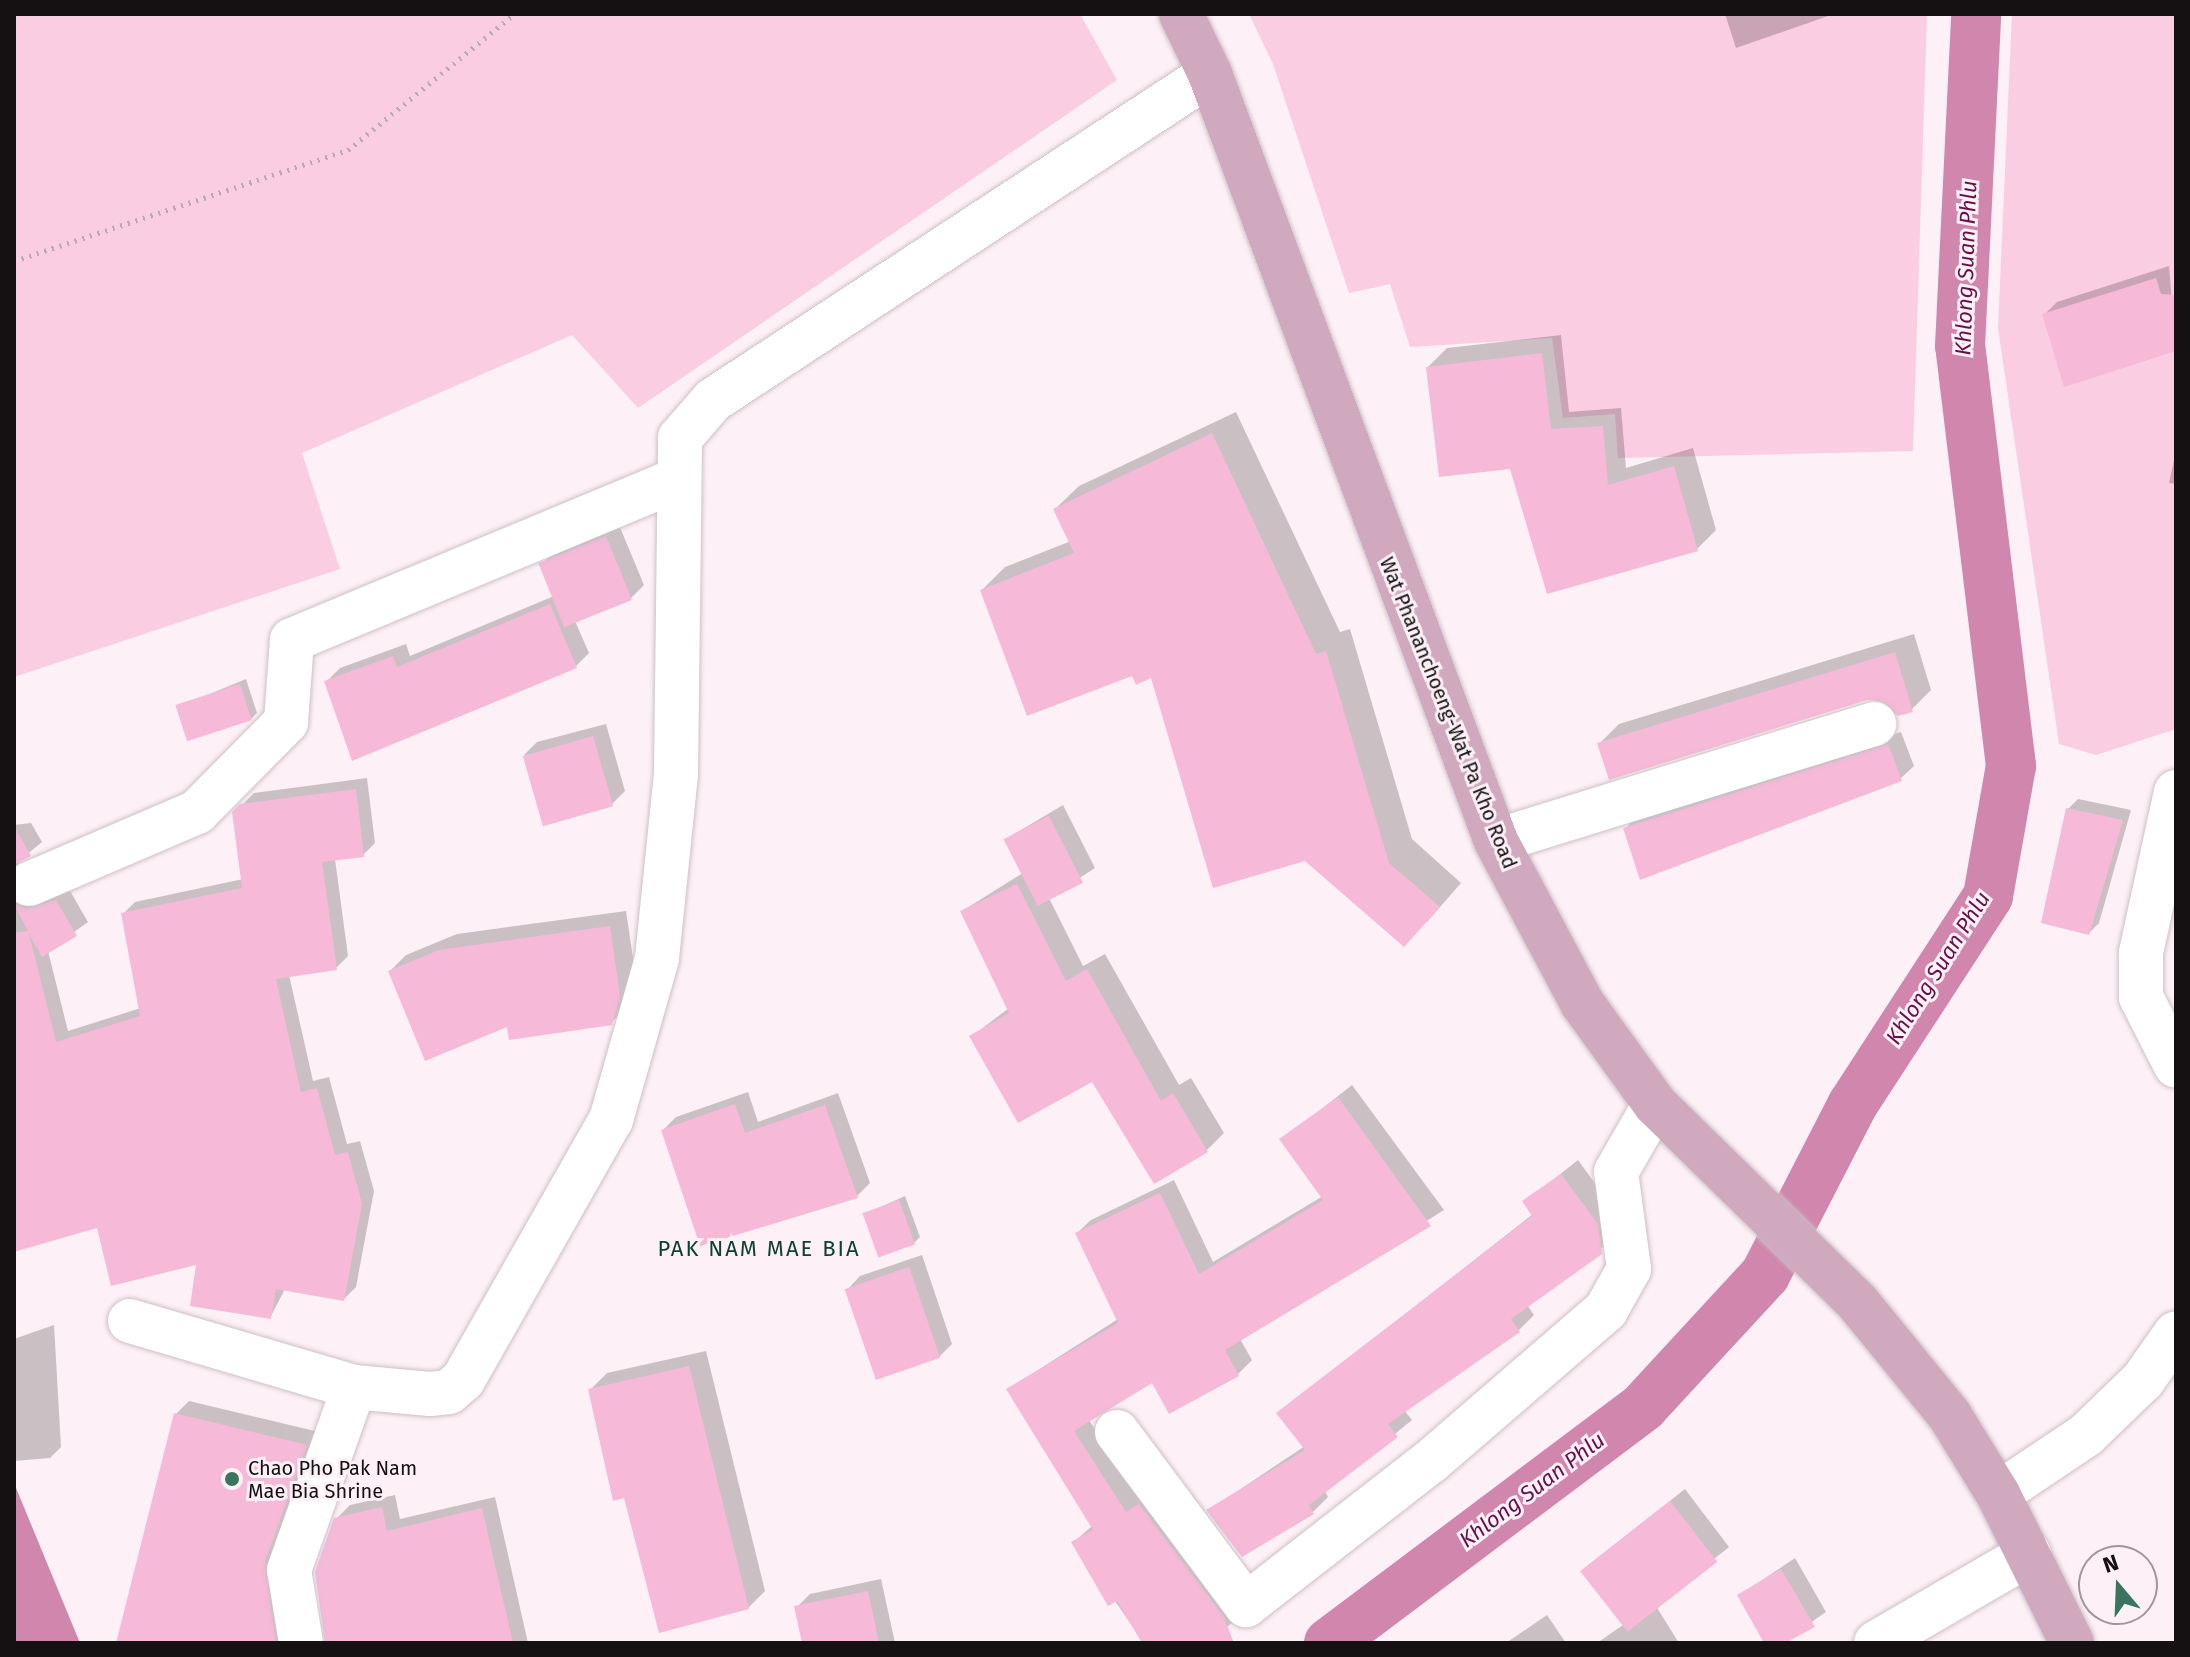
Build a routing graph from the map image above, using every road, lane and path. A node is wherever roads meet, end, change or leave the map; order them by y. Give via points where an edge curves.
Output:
1 (514, 14) edge
2 (1181, 14) edge
3 (1210, 74) junction
4 (14, 261) edge
5 (674, 481) junction
6 (1874, 724) dead end
7 (2176, 792) edge
8 (1496, 841) junction
9 (29, 884) dead end
10 (2176, 1066) edge
11 (1655, 1104) junction
12 (130, 1321) dead end
13 (2176, 1333) edge
14 (354, 1387) junction
15 (1117, 1432) dead end
16 (1998, 1494) junction
17 (2029, 1554) junction
18 (301, 1643) edge
19 (1876, 1643) edge
20 (2072, 1643) edge

1 - 4 path via 348,150
2 - 3 main road, Wat Phananchoeng-Wat Pa Kho Road
3 - 5 street via 713,400 680,438
3 - 8 main road, Wat Phananchoeng-Wat Pa Kho Road
5 - 9 street via 292,640 286,722 197,812
5 - 14 street via 679,685 667,880 657,958 611,1120 463,1380 449,1392 430,1394
6 - 8 street
7 - 10 street via 2141,953 2141,997
8 - 11 main road, Wat Phananchoeng-Wat Pa Kho Road via 1582,1003
11 - 15 street via 1616,1172 1629,1269 1606,1310 1453,1443 1246,1605
11 - 16 main road, Wat Phananchoeng-Wat Pa Kho Road via 1858,1303 1950,1416
12 - 14 street
13 - 16 street via 2143,1380 2086,1435
14 - 18 street via 289,1570
16 - 17 main road, Wat Phananchoeng-Wat Pa Kho Road
17 - 19 street
17 - 20 main road, Wat Phananchoeng-Wat Pa Kho Road

